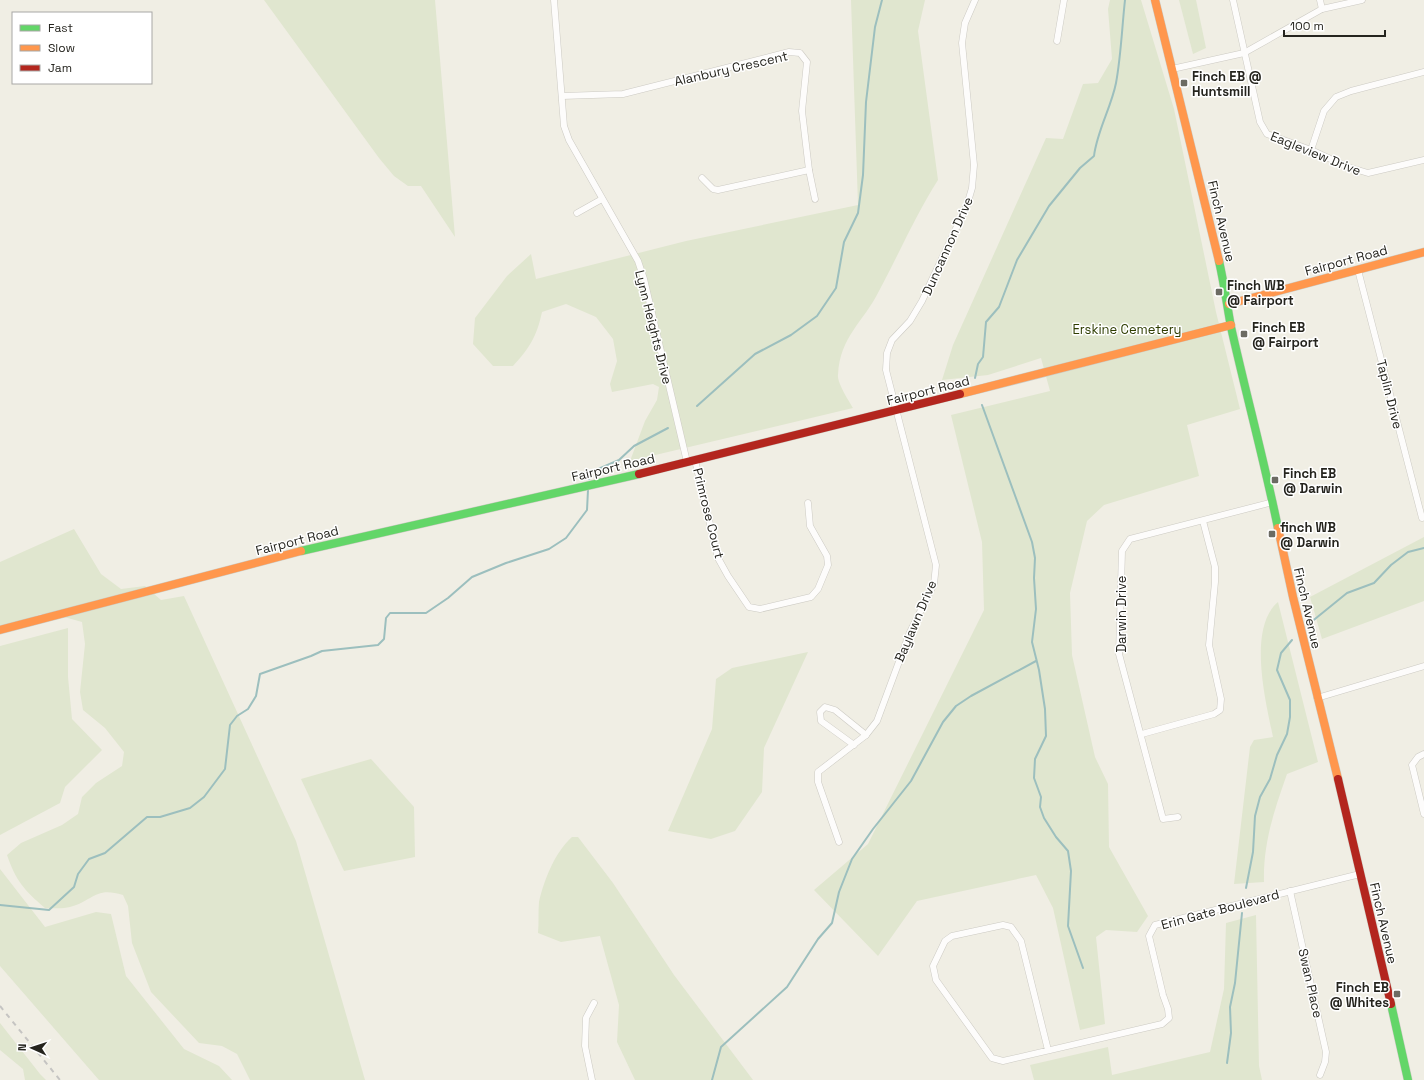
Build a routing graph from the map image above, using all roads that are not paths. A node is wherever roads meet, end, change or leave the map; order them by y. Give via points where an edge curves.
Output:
1 (554, 0) edge
2 (975, 0) edge
3 (1064, 0) edge
4 (1155, 0) edge
5 (1233, 0) edge
6 (1320, 0) edge
7 (1362, 0) edge
8 (1322, 9) junction
9 (1057, 41) dead end
10 (1244, 53) junction
11 (1172, 69) junction
12 (1424, 72) edge
13 (562, 96) junction
14 (1311, 150) junction
15 (1424, 160) edge
16 (809, 170) junction
17 (702, 178) dead end
18 (602, 199) junction
19 (815, 200) dead end
20 (577, 213) dead end
21 (1424, 252) edge
22 (1358, 270) junction
23 (1229, 304) junction
24 (1231, 325) junction
25 (897, 410) junction
26 (695, 460) junction
27 (687, 462) junction
28 (1273, 502) junction
29 (808, 503) dead end
30 (1422, 518) dead end
31 (1203, 520) junction
32 (0, 630) edge
33 (1424, 666) edge
34 (1317, 698) junction
35 (1142, 734) junction
36 (866, 735) junction
37 (854, 745) junction
38 (1424, 754) edge
39 (1424, 814) edge
40 (1178, 817) dead end
41 (839, 842) dead end
42 (1360, 874) junction
43 (1290, 891) junction
44 (594, 1003) dead end
45 (1048, 1050) junction
46 (1320, 1075) dead end
47 (592, 1080) edge
48 (1408, 1080) edge

1 - 13 street, Lynn Heights Drive
2 - 25 street, Duncannon Drive via 965,23 962,42 974,165 972,188 967,205 922,301 910,321 892,340 887,353 886,370
3 - 9 street
4 - 11 street, Finch Avenue
5 - 10 street, Eagleview Drive
6 - 8 street
7 - 8 street
8 - 10 street
10 - 11 street
10 - 14 street, Eagleview Drive via 1260,122 1267,134
11 - 23 street, Finch Avenue
12 - 14 street via 1336,97 1324,111
13 - 16 street, Alanbury Crescent via 623,94 789,52 800,53 806,62 802,111
13 - 18 street, Lynn Heights Drive via 564,126
14 - 15 street, Eagleview Drive via 1368,174
16 - 17 street via 718,190 713,189
16 - 19 street, Alanbury Crescent
18 - 20 street
18 - 27 street, Lynn Heights Drive via 638,261 644,279
21 - 22 street, Fairport Road
22 - 23 street, Fairport Road
22 - 30 street, Taplin Drive
23 - 24 street, Finch Avenue
24 - 25 street, Fairport Road
24 - 28 street, Finch Avenue
25 - 26 street, Fairport Road
25 - 36 street, Baylawn Drive via 936,565 934,584 910,632 877,721
26 - 27 street, Fairport Road
26 - 29 street, Primrose Court via 718,558 749,607 760,609 811,596 818,589 828,565 827,556 810,526
27 - 32 street, Fairport Road via 263,560
28 - 31 street, Darwin Drive
28 - 34 street, Finch Avenue
31 - 35 street via 1215,567 1209,645 1221,699 1220,710 1214,714
31 - 35 street, Darwin Drive via 1130,539 1122,551 1119,654
33 - 34 street
34 - 42 street, Finch Avenue
35 - 40 street, Darwin Drive via 1163,819
36 - 37 street, Baylawn Drive
36 - 37 street via 835,710 826,707 820,712 821,721
37 - 41 street, Baylawn Drive via 818,772 818,782
38 - 39 street via 1412,765
42 - 43 street, Erin Gate Boulevard
42 - 48 street, Finch Avenue
43 - 45 street, Erin Gate Boulevard via 1155,925 1149,936 1169,1018 1162,1024
43 - 46 street, Swan Place via 1326,1052
44 - 47 street via 586,1018 585,1046
45 - 45 street, Erin Gate Boulevard via 1021,941 1016,932 1011,927 1002,925 952,936 945,941 933,966 936,980 992,1058 1003,1061

